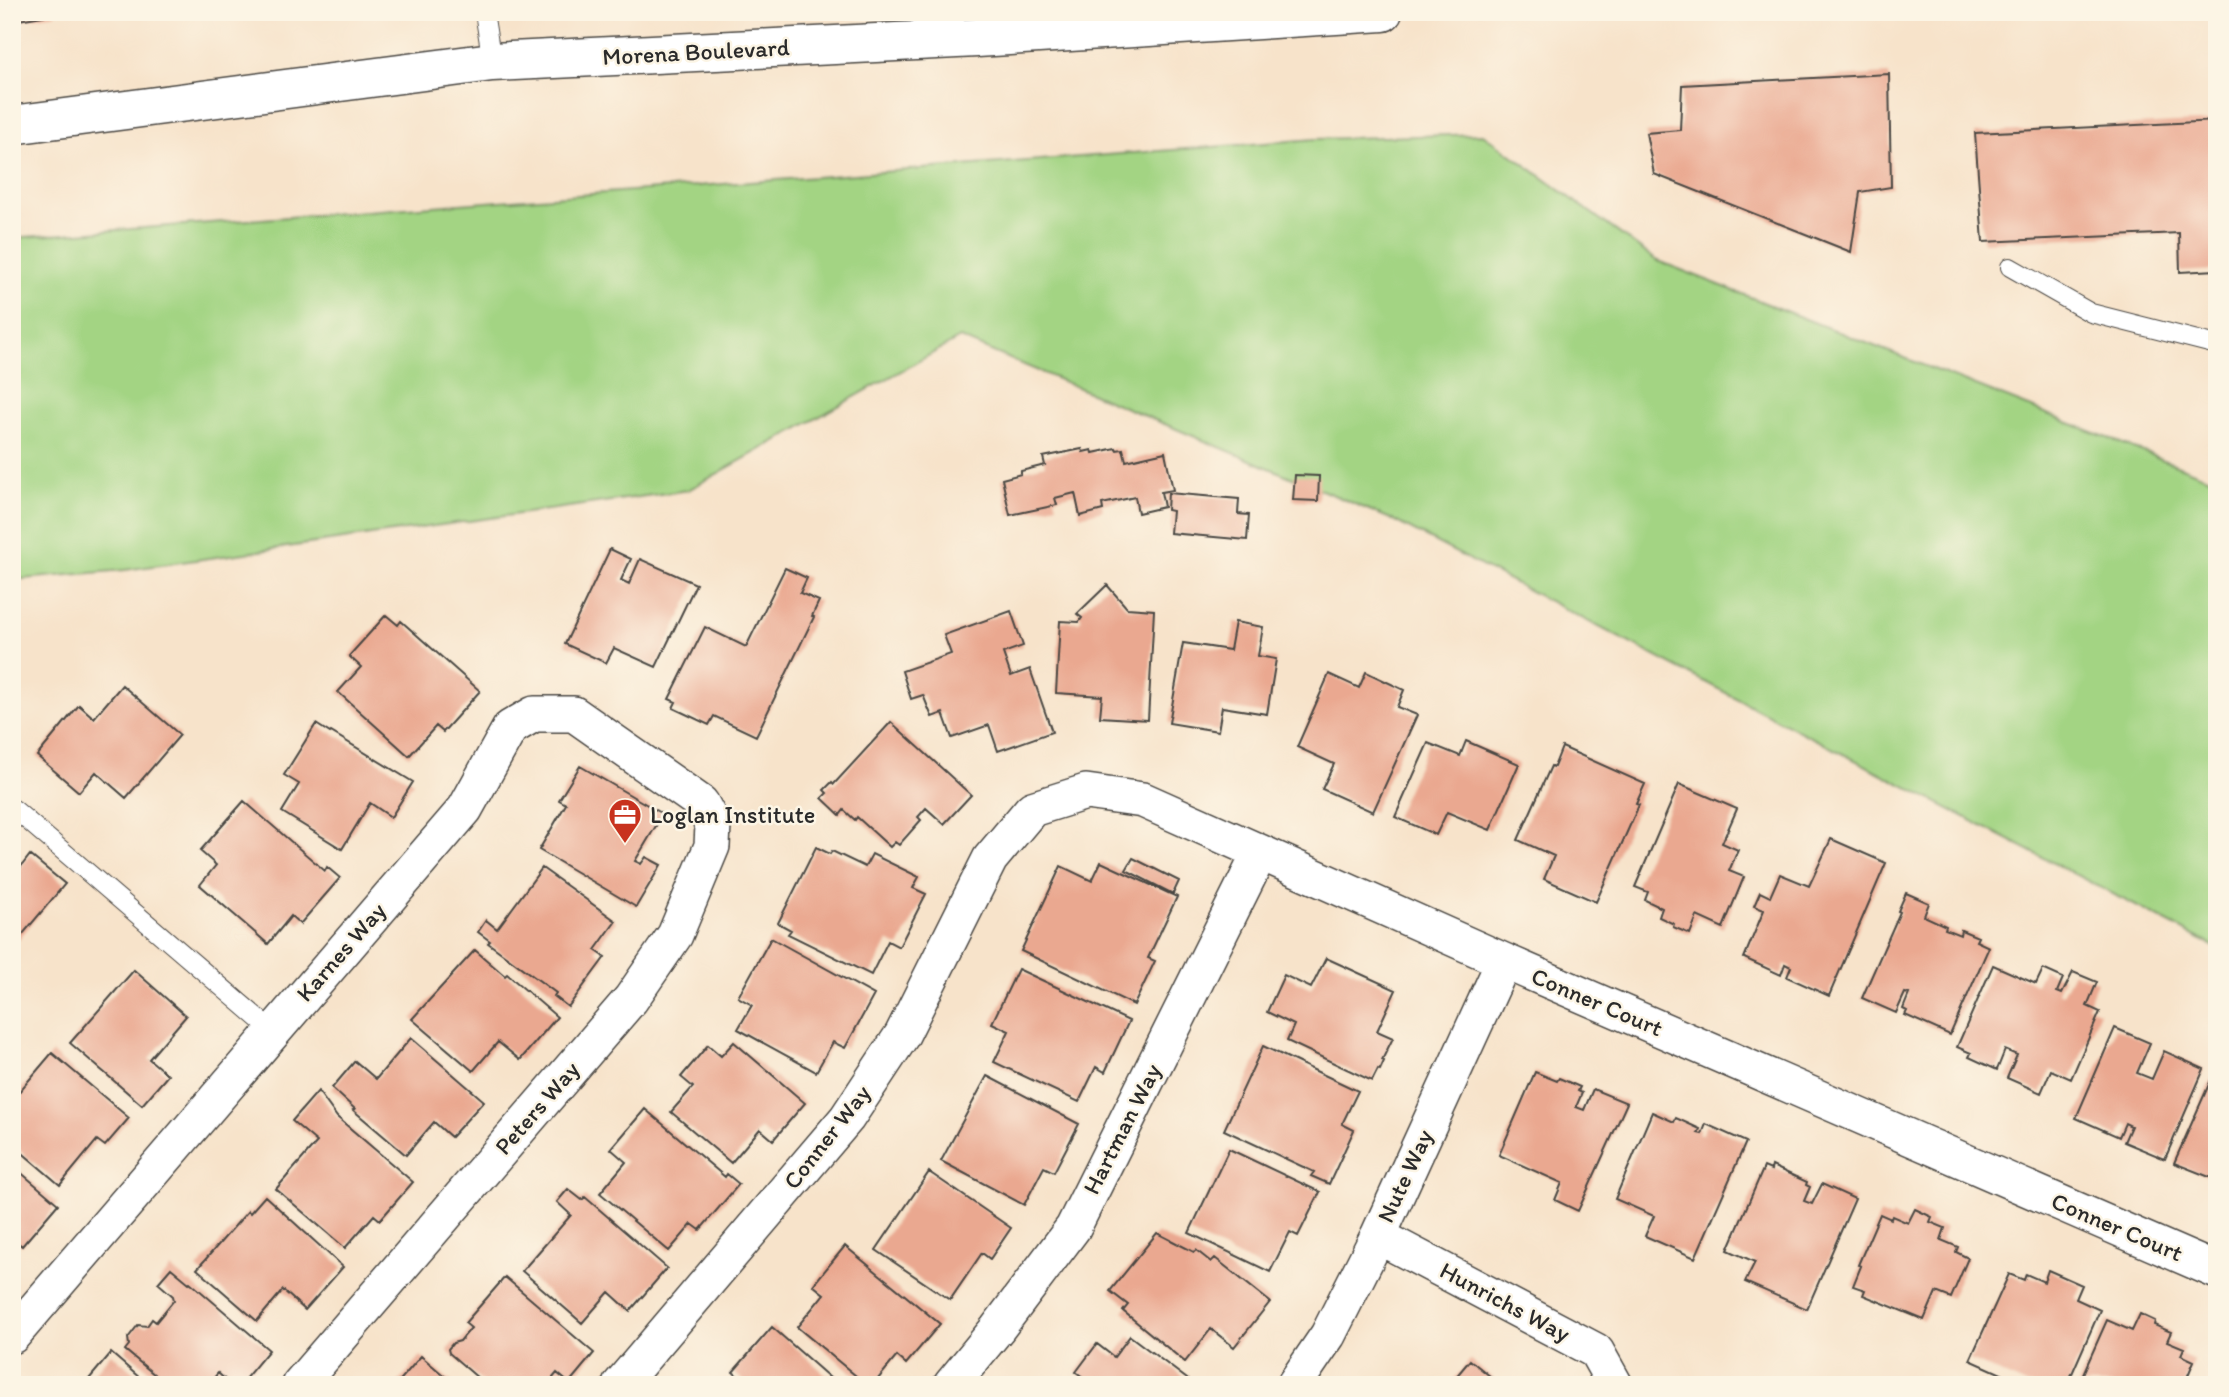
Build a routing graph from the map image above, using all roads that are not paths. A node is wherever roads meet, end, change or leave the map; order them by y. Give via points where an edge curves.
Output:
1 (484, 12) edge
2 (1383, 12) edge
3 (1181, 19) edge
4 (492, 62) junction
5 (12, 125) edge
6 (2010, 267) dead end
7 (2217, 345) edge
8 (701, 803) joint
9 (14, 810) edge
10 (1260, 853) junction
11 (990, 859) joint
12 (1504, 961) junction
13 (273, 1031) junction
14 (1378, 1236) junction
15 (2217, 1271) edge
16 (12, 1335) edge
17 (299, 1385) edge
18 (620, 1385) edge
19 (951, 1385) edge
20 (1294, 1385) edge
21 (1615, 1385) edge

1 - 4 lane
2 - 3 main road, Morena Boulevard
3 - 4 main road, Morena Boulevard via 977,38
4 - 5 main road, Morena Boulevard
6 - 7 lane via 2091,313
8 - 13 street, Karnes Way via 574,714 534,714 510,728 465,809
8 - 17 street, Peters Way via 713,825 712,846 675,935 638,988
9 - 13 lane
10 - 11 street, Conner Court via 1143,800 1086,792 1032,809
10 - 12 street, Conner Court
10 - 19 street, Hartman Way via 1073,1228
11 - 18 street, Conner Way via 902,1035 847,1118
12 - 14 street, Nute Way
12 - 15 street, Conner Court
13 - 16 street, Karnes Way
14 - 20 street, Nute Way via 1328,1335
14 - 21 street, Hunrichs Way via 1596,1351

